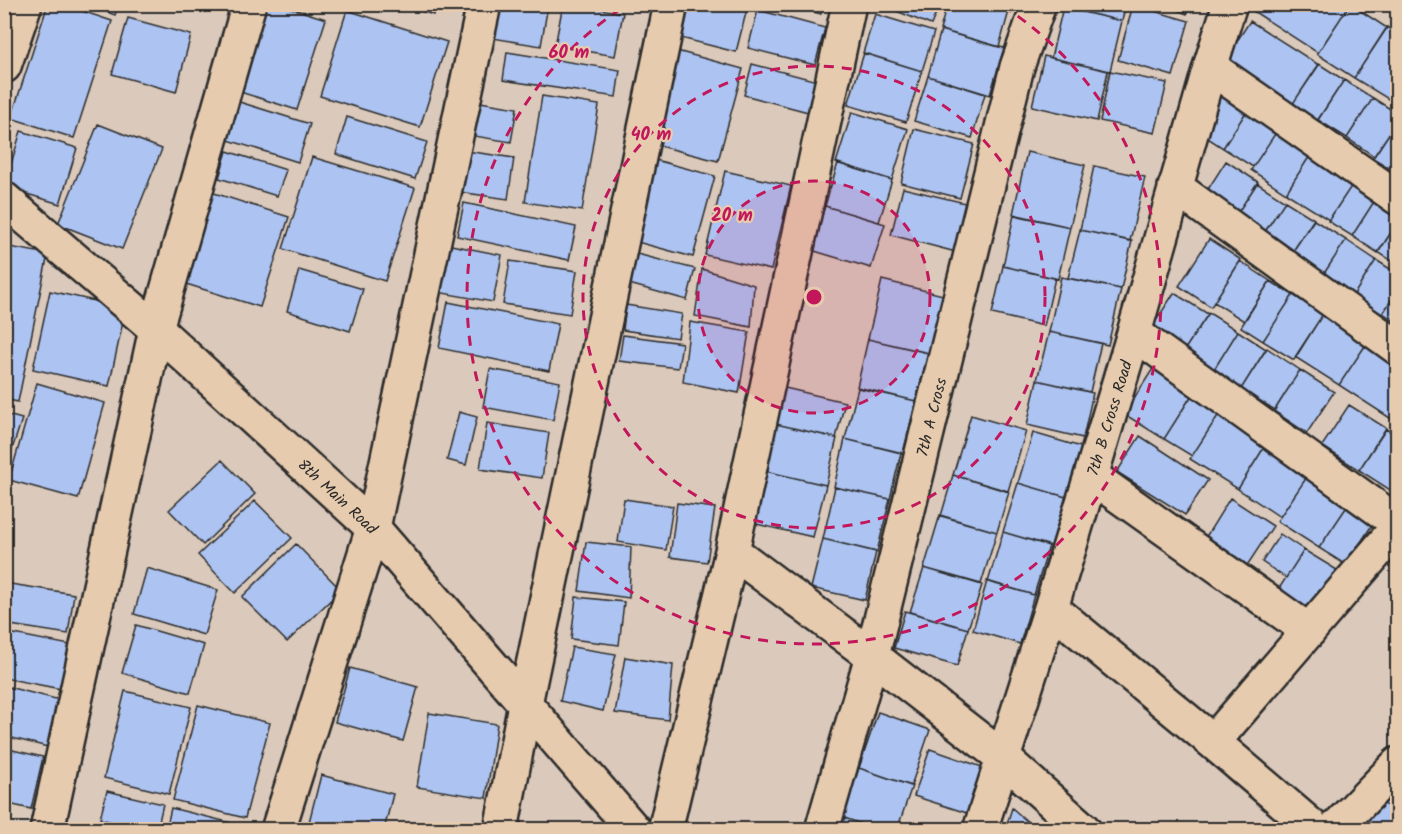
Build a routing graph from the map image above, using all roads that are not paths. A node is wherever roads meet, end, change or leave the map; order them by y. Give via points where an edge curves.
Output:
1 (25, 4) edge
2 (249, 4) edge
3 (484, 4) edge
4 (671, 4) edge
5 (849, 4) edge
6 (1039, 4) edge
7 (1230, 4) edge
8 (4, 66) edge
9 (1210, 67) junction
10 (1175, 187) junction
11 (1398, 198) edge
12 (4, 199) edge
13 (156, 328) junction
14 (1134, 333) junction
15 (1398, 348) edge
16 (1091, 476) junction
17 (1398, 525) edge
18 (373, 528) junction
19 (732, 550) junction
20 (1051, 608) junction
21 (1309, 631) junction
22 (872, 656) junction
23 (525, 704) junction
24 (1213, 742) junction
25 (1002, 757) junction
26 (1398, 764) edge
27 (47, 830) edge
28 (278, 830) edge
29 (501, 830) edge
30 (634, 830) edge
31 (665, 830) edge
32 (822, 830) edge
33 (980, 830) edge
34 (1084, 830) edge
35 (1316, 830) edge
36 (1334, 830) edge

1 - 8 street
2 - 13 street
3 - 18 street
4 - 23 street
5 - 19 street
6 - 22 street, 7th A Cross via 1017,67
7 - 9 street, 7th B Cross Road
9 - 10 street, 7th B Cross Road
9 - 11 street
10 - 14 street, 7th B Cross Road
10 - 15 street
12 - 13 street, 8th Main Road
13 - 18 street, 8th Main Road
13 - 27 street
14 - 16 street, 7th B Cross Road
14 - 17 street
16 - 20 street, 7th B Cross Road
16 - 21 street
17 - 21 street
18 - 23 street, 8th Main Road
18 - 28 street
19 - 22 street
19 - 31 street
20 - 24 street
20 - 25 street, 7th B Cross Road
21 - 24 street
22 - 25 street
22 - 32 street, 7th A Cross
23 - 29 street
23 - 30 street, 8th Main Road
24 - 35 street
25 - 33 street, 7th B Cross Road
25 - 34 street
26 - 36 street

